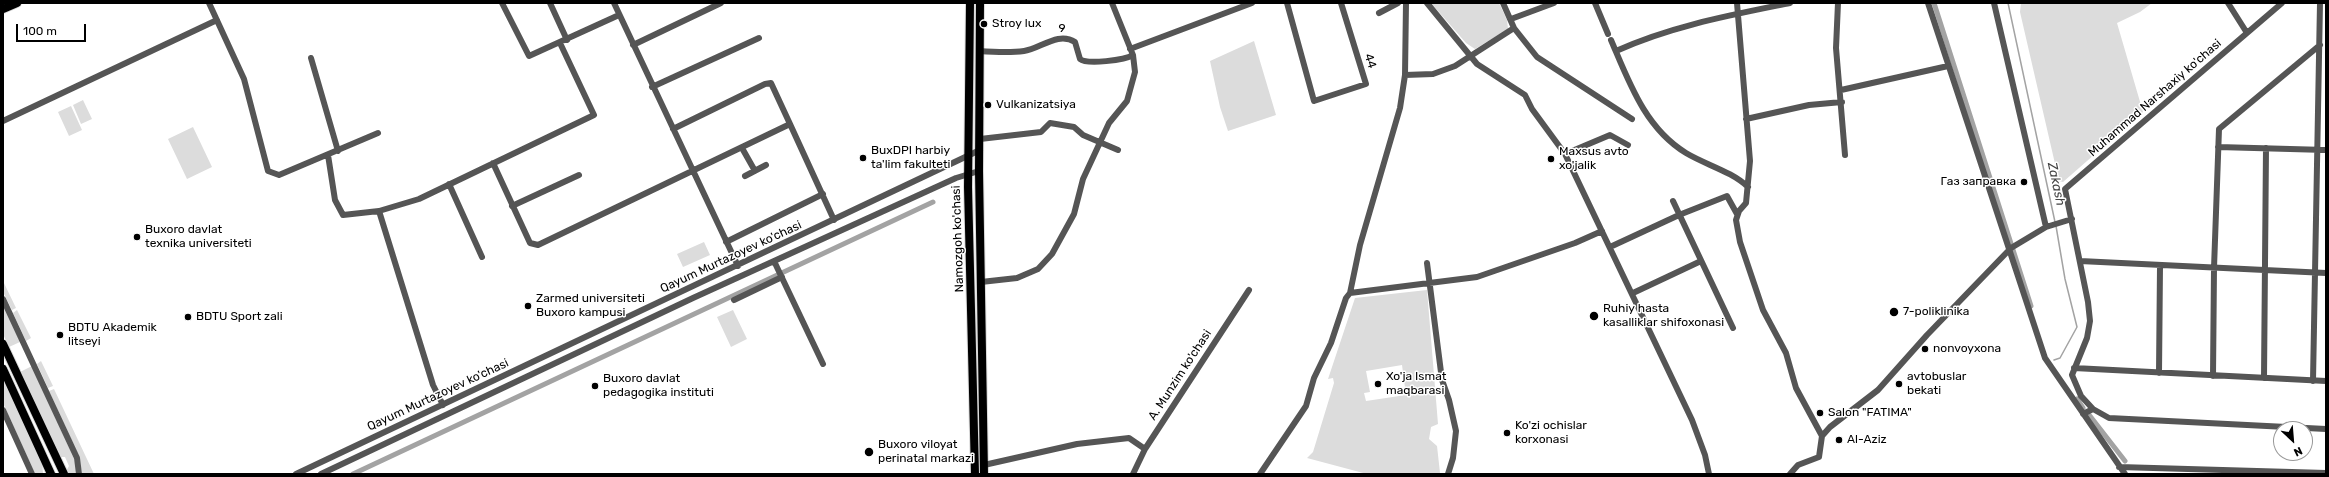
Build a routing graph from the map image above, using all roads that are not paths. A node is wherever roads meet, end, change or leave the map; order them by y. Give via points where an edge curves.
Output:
1 (17, 3) edge
2 (209, 3) edge
3 (502, 3) edge
4 (550, 3) edge
5 (614, 3) edge
6 (721, 3) edge
7 (970, 3) edge
8 (980, 3) edge
9 (1112, 3) edge
10 (1252, 3) edge
11 (1287, 3) edge
12 (1341, 3) edge
13 (1398, 3) edge
14 (1406, 3) edge
15 (1427, 3) edge
16 (1503, 3) edge
17 (1554, 3) edge
18 (1595, 3) edge
19 (1736, 3) edge
20 (1790, 3) edge
21 (1838, 3) edge
22 (1928, 3) edge
23 (1994, 3) edge
24 (2228, 3) edge
25 (2282, 3) edge
26 (2320, 3) edge
27 (3, 9) edge
28 (1379, 13) dead end
29 (1738, 13) junction
30 (619, 15) junction
31 (1512, 19) junction
32 (217, 20) junction
33 (1514, 28) junction
34 (2246, 33) junction
35 (1608, 34) dead end
36 (759, 38) dead end
37 (567, 40) junction
38 (1611, 40) dead end
39 (560, 43) junction
40 (633, 45) junction
41 (2320, 45) junction
42 (980, 51) junction
43 (1616, 51) junction
44 (1131, 52) junction
45 (1471, 56) junction
46 (311, 58) dead end
47 (1948, 66) junction
48 (1405, 76) junction
49 (652, 87) junction
50 (1841, 90) junction
51 (1842, 102) junction
52 (1632, 119) dead end
53 (1746, 119) junction
54 (3, 121) edge
55 (790, 124) junction
56 (673, 129) junction
57 (378, 133) dead end
58 (980, 139) junction
59 (1099, 143) junction
60 (1628, 145) dead end
61 (2218, 147) junction
62 (742, 148) junction
63 (2266, 148) junction
64 (980, 150) junction
65 (1118, 150) dead end
66 (2318, 150) junction
67 (2326, 150) edge
68 (338, 151) junction
69 (1565, 154) junction
70 (1845, 154) dead end
71 (328, 155) junction
72 (970, 155) junction
73 (493, 164) junction
74 (766, 166) dead end
75 (692, 171) junction
76 (755, 171) junction
77 (978, 171) junction
78 (968, 174) junction
79 (579, 175) dead end
80 (745, 176) dead end
81 (449, 184) junction
82 (1748, 187) junction
83 (823, 194) junction
84 (1672, 200) dead end
85 (512, 206) junction
86 (378, 211) junction
87 (1737, 214) junction
88 (1679, 215) junction
89 (834, 220) junction
90 (2069, 220) junction
91 (2049, 225) junction
92 (1602, 231) junction
93 (726, 242) junction
94 (1610, 247) junction
95 (2010, 249) junction
96 (482, 257) dead end
97 (774, 261) junction
98 (1701, 261) junction
99 (2080, 261) junction
100 (1427, 263) dead end
101 (738, 266) junction
102 (2160, 266) junction
103 (2214, 268) junction
104 (731, 270) junction
105 (2265, 270) junction
106 (2316, 272) junction
107 (2326, 273) edge
108 (780, 275) junction
109 (735, 279) junction
110 (981, 282) junction
111 (1430, 284) junction
112 (1249, 290) dead end
113 (1350, 293) junction
114 (1634, 294) junction
115 (3, 299) edge
116 (734, 300) dead end
117 (1733, 328) dead end
118 (3, 344) edge
119 (823, 364) dead end
120 (2074, 368) junction
121 (3, 369) edge
122 (2159, 373) junction
123 (2213, 376) junction
124 (2264, 378) junction
125 (2313, 381) junction
126 (2326, 381) edge
127 (443, 405) junction
128 (2093, 409) junction
129 (3, 410) edge
130 (2083, 414) junction
131 (417, 417) junction
132 (402, 424) junction
133 (421, 426) junction
134 (2326, 429) edge
135 (406, 433) junction
136 (1822, 436) junction
137 (1145, 449) junction
138 (975, 454) junction
139 (984, 466) edge
140 (2119, 467) junction
141 (2218, 471) edge
142 (2307, 473) edge
143 (2326, 473) edge
144 (32, 474) edge
145 (51, 474) edge
146 (64, 474) edge
147 (79, 474) edge
148 (296, 474) edge
149 (321, 474) edge
150 (975, 474) edge
151 (1133, 474) edge
152 (1260, 474) edge
153 (1448, 474) edge
154 (1709, 474) edge
155 (1790, 474) edge
156 (2125, 474) edge

1 - 27 main road
2 - 32 street
3 - 39 street via 530,56
4 - 37 street
5 - 30 street
6 - 40 street
7 - 72 main road, Namozgoh ko'chasi
8 - 42 main road, Namozgoh ko'chasi
9 - 44 street
10 - 44 street, 9
11 - 12 street, 44 via 1314,101 1366,84
13 - 28 street
14 - 48 street
15 - 45 street
16 - 31 street
17 - 31 street
18 - 35 street
19 - 29 street
20 - 29 street
21 - 50 street via 1836,48
22 - 47 street
23 - 91 street
24 - 34 street
25 - 34 street, Muhammad Narshaxiy ko'chasi
26 - 41 street
29 - 43 street via 1666,32
29 - 53 street
30 - 37 street
30 - 40 street
31 - 33 street
32 - 54 street
32 - 71 street via 244,79 268,171 279,175
33 - 45 street
33 - 52 street via 1537,57
34 - 90 street, Muhammad Narshaxiy ko'chasi via 2065,189
36 - 49 street
37 - 39 street
38 - 43 street
39 - 73 street via 594,115
40 - 49 street
41 - 61 street via 2219,129
41 - 66 street
42 - 44 street, 9 via 1025,51 1053,40 1063,39 1075,42 1080,59 1084,61 1110,60
42 - 58 main road, Namozgoh ko'chasi
43 - 82 street via 1643,110 1659,131 1685,152 1740,179
44 - 59 street via 1135,72 1127,101 1109,123
45 - 48 street via 1433,74
45 - 69 street via 1477,64 1525,95 1532,109
46 - 68 street
47 - 50 street
47 - 95 street
48 - 113 street via 1400,108 1360,245
49 - 56 street
50 - 51 street
51 - 53 street via 1809,105
51 - 70 street
53 - 82 street via 1750,161
55 - 56 street via 771,84 765,84
55 - 62 street
55 - 83 street
56 - 75 street
57 - 68 street
58 - 59 street via 1041,132 1050,123 1074,128
58 - 64 main road, Namozgoh ko'chasi
59 - 65 street
59 - 110 street via 1083,179 1074,214 1061,241 1045,263 1017,278
60 - 69 street via 1610,135
61 - 63 street
61 - 103 street
62 - 75 street
62 - 76 street
63 - 66 street
63 - 105 street
64 - 72 street, Qayum Murtazoyev ko'chasi
64 - 77 main road, Namozgoh ko'chasi
66 - 67 street
66 - 106 street
68 - 71 street
69 - 92 street
71 - 86 street via 335,200 343,215
72 - 78 main road, Namozgoh ko'chasi
72 - 89 street, Qayum Murtazoyev ko'chasi
73 - 81 street
73 - 85 street
74 - 76 street
75 - 85 street via 538,245 530,244
75 - 93 street
76 - 80 street
77 - 78 street, Qayum Murtazoyev ko'chasi
77 - 110 main road, Namozgoh ko'chasi
78 - 97 street, Qayum Murtazoyev ko'chasi
78 - 138 main road, Namozgoh ko'chasi
79 - 85 street
81 - 86 street via 419,199
81 - 96 street
82 - 87 street via 1746,204
83 - 89 street
83 - 93 street
84 - 88 street
86 - 127 street via 433,385
87 - 88 street via 1727,196
87 - 136 street via 1740,242 1763,310 1786,353 1796,388
88 - 94 street
88 - 98 street
89 - 101 street, Qayum Murtazoyev ko'chasi
90 - 91 street
90 - 99 street
91 - 95 street
92 - 94 street
92 - 111 street via 1477,278
93 - 101 street
94 - 114 street
95 - 130 street via 2045,358
95 - 136 street via 1878,390
97 - 108 street
97 - 109 street, Qayum Murtazoyev ko'chasi
98 - 114 street
98 - 117 street
99 - 102 street
99 - 120 street via 2090,321 2087,338
100 - 111 street
101 - 104 street, Qayum Murtazoyev ko'chasi
102 - 103 street
102 - 122 street
103 - 105 street
103 - 123 street
104 - 109 street
104 - 127 street, Qayum Murtazoyev ko'chasi
105 - 106 street
105 - 124 street
106 - 107 street
106 - 125 street
108 - 116 street
108 - 119 street
109 - 133 street, Qayum Murtazoyev ko'chasi
110 - 139 main road, Namozgoh ko'chasi
111 - 113 street
111 - 153 street via 1442,380 1456,431
112 - 137 street, A. Munzim ko'chasi
113 - 152 street via 1331,343 1314,378 1306,406
114 - 154 street via 1692,420
115 - 147 street via 77,458
118 - 146 main road
120 - 122 street
120 - 128 street via 2072,375 2077,389
121 - 145 main road
122 - 123 street
123 - 124 street
124 - 125 street
125 - 126 street
127 - 131 street, Qayum Murtazoyev ko'chasi
128 - 130 street
128 - 134 street via 2109,418
129 - 144 street
130 - 140 street
131 - 132 street, Qayum Murtazoyev ko'chasi
131 - 133 street
132 - 135 street
132 - 148 street, Qayum Murtazoyev ko'chasi
133 - 135 street, Qayum Murtazoyev ko'chasi
135 - 149 street, Qayum Murtazoyev ko'chasi
136 - 155 street via 1819,457 1798,466
137 - 139 street via 1129,438 1077,444
137 - 151 street, A. Munzim ko'chasi
138 - 139 main road
138 - 150 main road, Namozgoh ko'chasi
140 - 141 street
140 - 156 street
141 - 142 street
142 - 143 street

